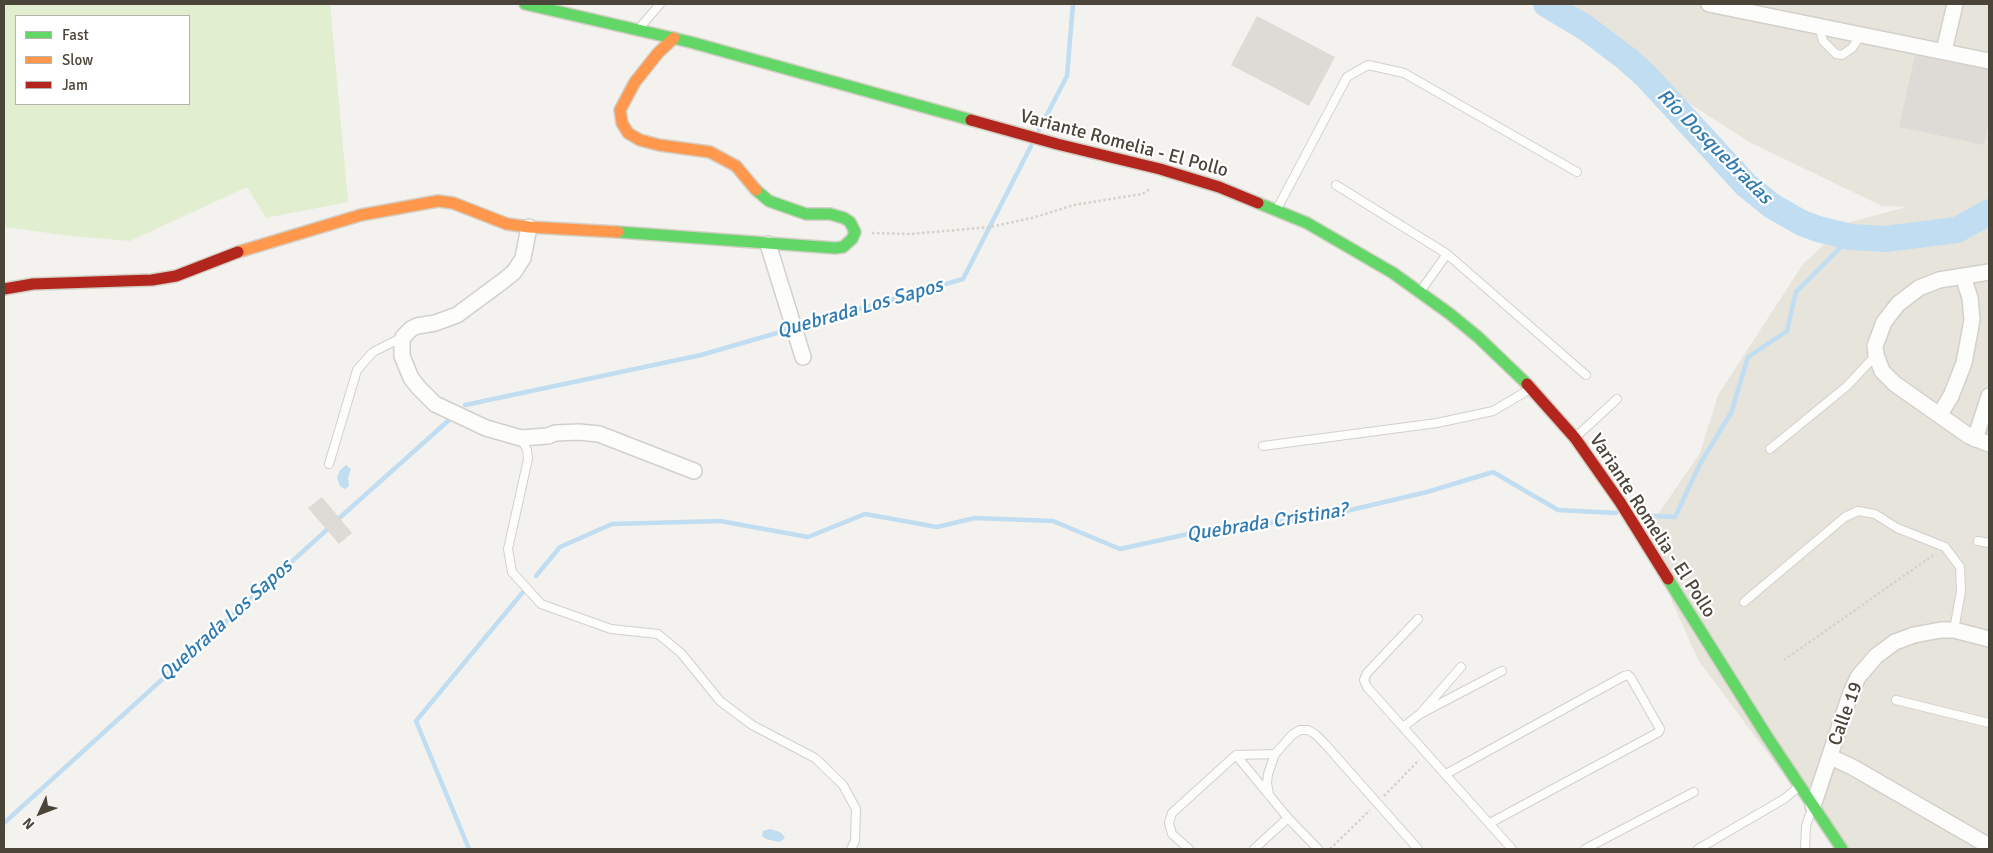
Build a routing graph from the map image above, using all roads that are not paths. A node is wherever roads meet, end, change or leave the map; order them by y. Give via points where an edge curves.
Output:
1 (525, 4) edge
2 (660, 4) edge
3 (1709, 4) edge
4 (1955, 4) edge
5 (1819, 26) junction
6 (639, 29) junction
7 (1861, 36) junction
8 (674, 38) junction
9 (1944, 51) junction
10 (1989, 61) edge
11 (1578, 172) dead end
12 (1336, 185) dead end
13 (1277, 210) junction
14 (529, 228) junction
15 (768, 244) junction
16 (1447, 254) junction
17 (1989, 272) edge
18 (1963, 276) junction
19 (4, 289) edge
20 (1421, 292) junction
21 (403, 337) junction
22 (1876, 355) junction
23 (803, 357) dead end
24 (1586, 375) dead end
25 (1531, 388) junction
26 (1989, 396) edge
27 (1617, 399) dead end
28 (1940, 414) junction
29 (521, 438) junction
30 (1575, 438) junction
31 (1982, 442) edge
32 (1262, 446) dead end
33 (1770, 449) dead end
34 (329, 464) dead end
35 (694, 471) dead end
36 (1978, 541) dead end
37 (1989, 543) edge
38 (1744, 602) dead end
39 (1418, 619) dead end
40 (1954, 630) junction
41 (1989, 639) edge
42 (1461, 667) dead end
43 (1502, 671) dead end
44 (1896, 700) dead end
45 (1420, 714) junction
46 (1989, 723) edge
47 (1403, 727) junction
48 (1276, 754) junction
49 (1236, 755) junction
50 (1831, 757) junction
51 (1446, 774) junction
52 (1800, 786) junction
53 (1694, 792) dead end
54 (1269, 795) junction
55 (1813, 806) junction
56 (1288, 818) junction
57 (1490, 823) junction
58 (1989, 846) edge
59 (1508, 848) edge
60 (851, 849) edge
61 (1189, 849) edge
62 (1254, 849) edge
63 (1318, 849) edge
64 (1418, 849) edge
65 (1585, 849) edge
66 (1698, 849) edge
67 (1805, 849) edge
68 (1842, 849) edge

1 - 6 main road, Variante Romelia - El Pollo
2 - 6 lane
3 - 5 street
4 - 9 street
5 - 7 street
5 - 7 lane via 1823,41 1836,54 1852,48
6 - 8 main road, Variante Romelia - El Pollo
7 - 9 street
8 - 13 main road, Variante Romelia - El Pollo via 1057,144 1160,169 1219,187
8 - 15 main road via 647,66 620,110 628,133 659,145 710,152 736,166 769,201 806,214 838,216 850,222 855,232 843,247
9 - 10 street
11 - 13 lane via 1404,73 1368,65 1347,77
12 - 16 lane
13 - 20 main road, Variante Romelia - El Pollo via 1365,255
14 - 15 main road via 688,236
14 - 19 main road via 438,201 361,215 244,250 176,276 152,280 33,284
14 - 21 street via 524,258 514,272 457,315 417,326
15 - 23 street
16 - 20 lane
16 - 24 lane
17 - 18 street
18 - 22 street via 1919,288 1898,304 1877,338
18 - 28 street via 1972,320 1964,363
20 - 25 main road, Variante Romelia - El Pollo via 1478,338
21 - 29 street via 406,367 419,388 435,404 469,421
21 - 34 lane via 373,352 357,370
22 - 28 street via 1882,371 1895,384
22 - 33 lane via 1847,386
25 - 30 main road, Variante Romelia - El Pollo
25 - 32 lane via 1493,411 1437,423
26 - 31 street
27 - 30 lane
28 - 31 street
29 - 35 street via 555,433 599,434
29 - 60 lane via 528,459 508,549 512,572 541,604 611,629 658,634 681,653 720,701 752,725 816,758 843,785 856,809 855,841
30 - 52 main road, Variante Romelia - El Pollo via 1635,524
36 - 37 lane
38 - 40 lane via 1845,517 1858,511 1875,514 1897,528 1944,547 1960,567 1962,591
39 - 47 lane via 1364,680
40 - 41 street, Calle 19
40 - 50 street, Calle 19 via 1914,635 1895,642 1876,656 1858,677
42 - 45 lane
43 - 45 lane
44 - 46 lane
45 - 47 lane
47 - 51 lane
48 - 49 lane
48 - 54 lane via 1268,774
48 - 64 lane via 1300,730 1316,734
49 - 54 lane
49 - 61 lane via 1172,814 1169,823 1172,834
50 - 55 street, Calle 19
50 - 58 street
51 - 57 lane
51 - 57 lane via 1624,676 1631,678 1659,732
52 - 55 main road, Variante Romelia - El Pollo
52 - 66 lane via 1784,799
53 - 65 lane
54 - 56 lane
55 - 67 lane via 1806,826
55 - 68 main road, Variante Romelia - El Pollo
56 - 62 lane
56 - 63 lane
57 - 59 lane

